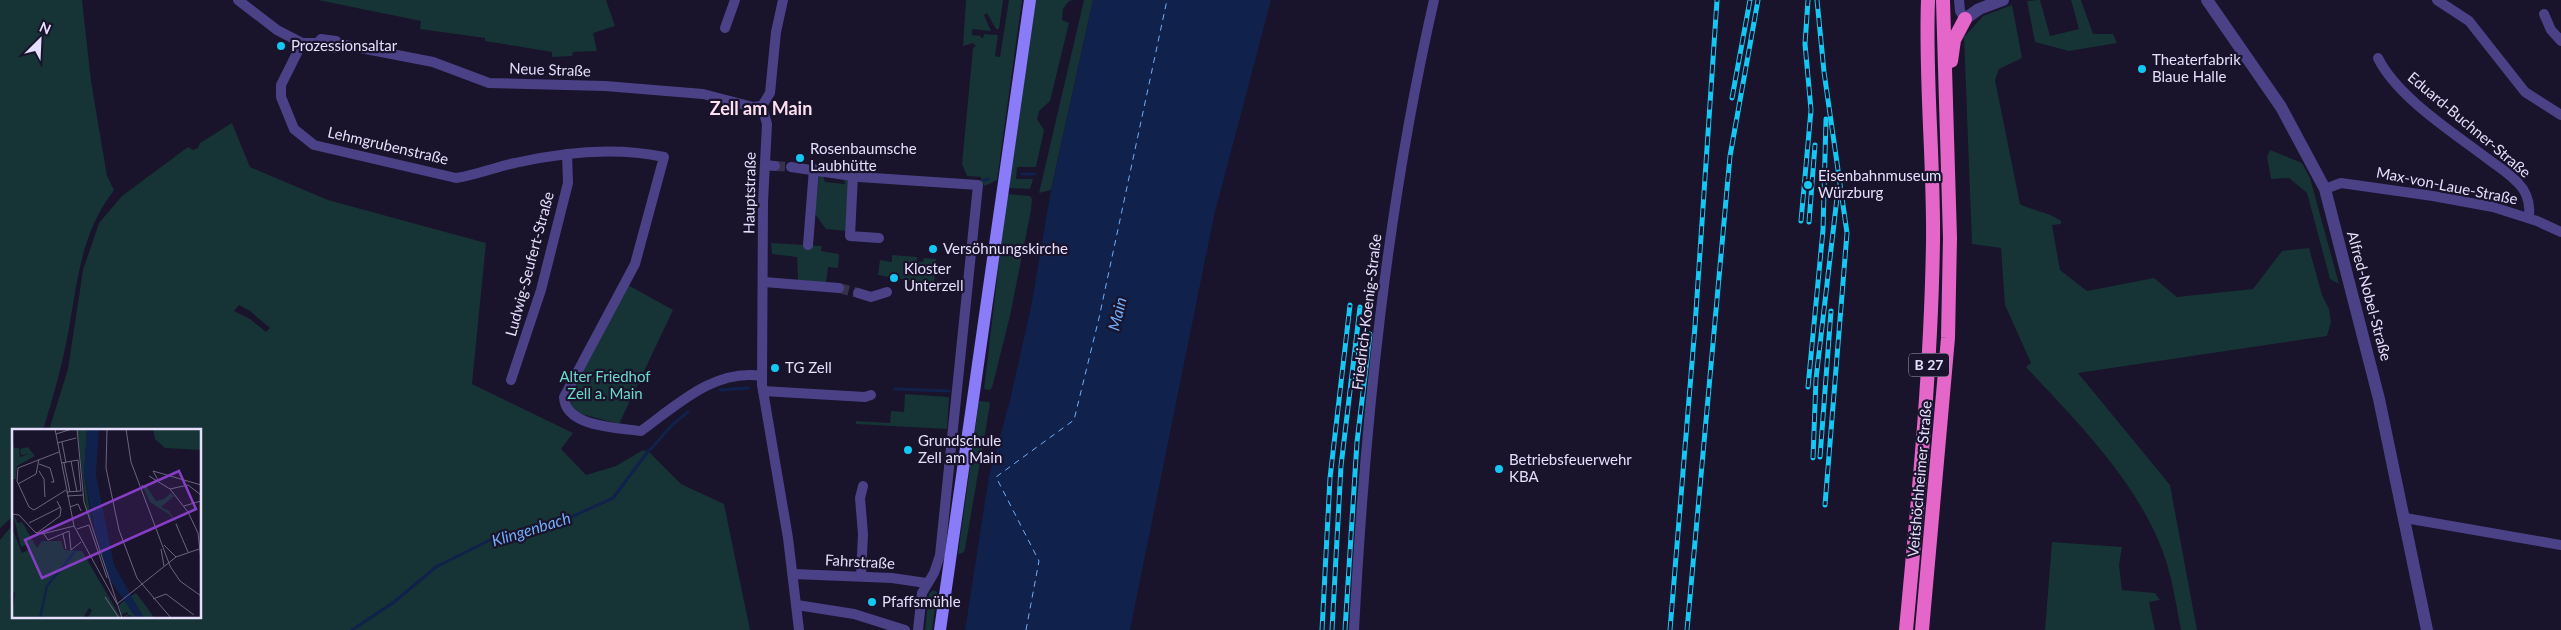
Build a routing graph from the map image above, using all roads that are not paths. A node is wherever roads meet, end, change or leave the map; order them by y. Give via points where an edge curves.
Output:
1 (238, 0) edge
2 (735, 0) edge
3 (784, 0) edge
4 (1030, 0) edge
5 (1434, 0) edge
6 (1928, 0) edge
7 (1944, 0) edge
8 (1959, 0) edge
9 (2003, 0) edge
10 (2207, 0) edge
11 (2437, 0) edge
12 (2544, 14) dead end
13 (1965, 19) junction
14 (725, 28) dead end
15 (2561, 41) edge
16 (302, 43) junction
17 (2378, 58) dead end
18 (1945, 96) junction
19 (762, 106) junction
20 (2561, 115) edge
21 (568, 154) junction
22 (791, 167) tunnel mouth
23 (814, 169) junction
24 (853, 175) junction
25 (2325, 189) junction
26 (2529, 218) junction
27 (2561, 232) edge
28 (879, 238) dead end
29 (808, 245) dead end
30 (764, 282) junction
31 (839, 288) tunnel mouth
32 (887, 292) dead end
33 (858, 293) tunnel mouth
34 (762, 376) junction
35 (510, 380) dead end
36 (763, 391) junction
37 (871, 395) dead end
38 (863, 486) dead end
39 (2405, 518) junction
40 (2561, 545) edge
41 (792, 574) junction
42 (861, 576) junction
43 (926, 583) junction
44 (797, 605) junction
45 (799, 630) edge
46 (905, 630) edge
47 (918, 630) edge
48 (940, 630) edge
49 (1354, 630) edge
50 (1906, 630) edge
51 (1922, 630) edge
52 (2427, 630) edge

1 - 16 street, Neue Straße via 278,30
2 - 14 street
3 - 19 street via 776,32 770,93
4 - 48 main road
5 - 49 street, Friedrich-Koenig-Straße via 1416,78 1386,276 1365,451
6 - 50 highway, Veitshöchheimer Straße / B 27 via 1933,240 1930,342
7 - 18 highway, Veitshöchheimer Straße / B 27
8 - 13 street
9 - 13 street via 1979,9
10 - 25 street, Alfred-Nobel-Straße via 2281,107
11 - 20 street via 2469,21 2525,92
12 - 15 street via 2551,30
13 - 18 highway via 1954,40 1952,87
16 - 19 street, Neue Straße via 337,48 340,44 433,62 489,83 703,94 753,107
16 - 21 street, Lehmgrubenstraße via 280,85 281,97 294,129 314,145 456,178
17 - 26 street, Eduard-Buchner-Straße via 2386,75 2433,117 2515,179 2527,196
18 - 51 highway, Veitshöchheimer Straße / B 27 via 1950,238 1948,338
19 - 30 street, Hauptstraße via 767,124 770,165
21 - 34 street, Lehmgrubenstraße via 603,152 664,158 635,264 564,397 567,409 578,419 641,431 718,380 737,374
21 - 35 street, Ludwig-Seufert-Straße via 568,183 541,290
22 - 23 street
23 - 24 street
23 - 29 street
24 - 28 street via 850,236
24 - 43 street via 978,185 940,554 934,573
25 - 26 street, Max-von-Laue-Straße via 2340,183 2358,184 2493,207
25 - 39 street, Alfred-Nobel-Straße via 2379,399
26 - 27 street, Max-von-Laue-Straße
30 - 31 street
30 - 34 street, Hauptstraße
32 - 33 street via 871,297
34 - 36 street, Hauptstraße
36 - 37 street
36 - 41 street, Hauptstraße
38 - 42 street via 860,498 863,534
39 - 40 street
39 - 52 street, Alfred-Nobel-Straße
41 - 42 street, Fahrstraße
41 - 44 street, Hauptstraße
42 - 43 street, Fahrstraße
43 - 47 street
44 - 45 street, Hauptstraße
44 - 46 street via 854,614

